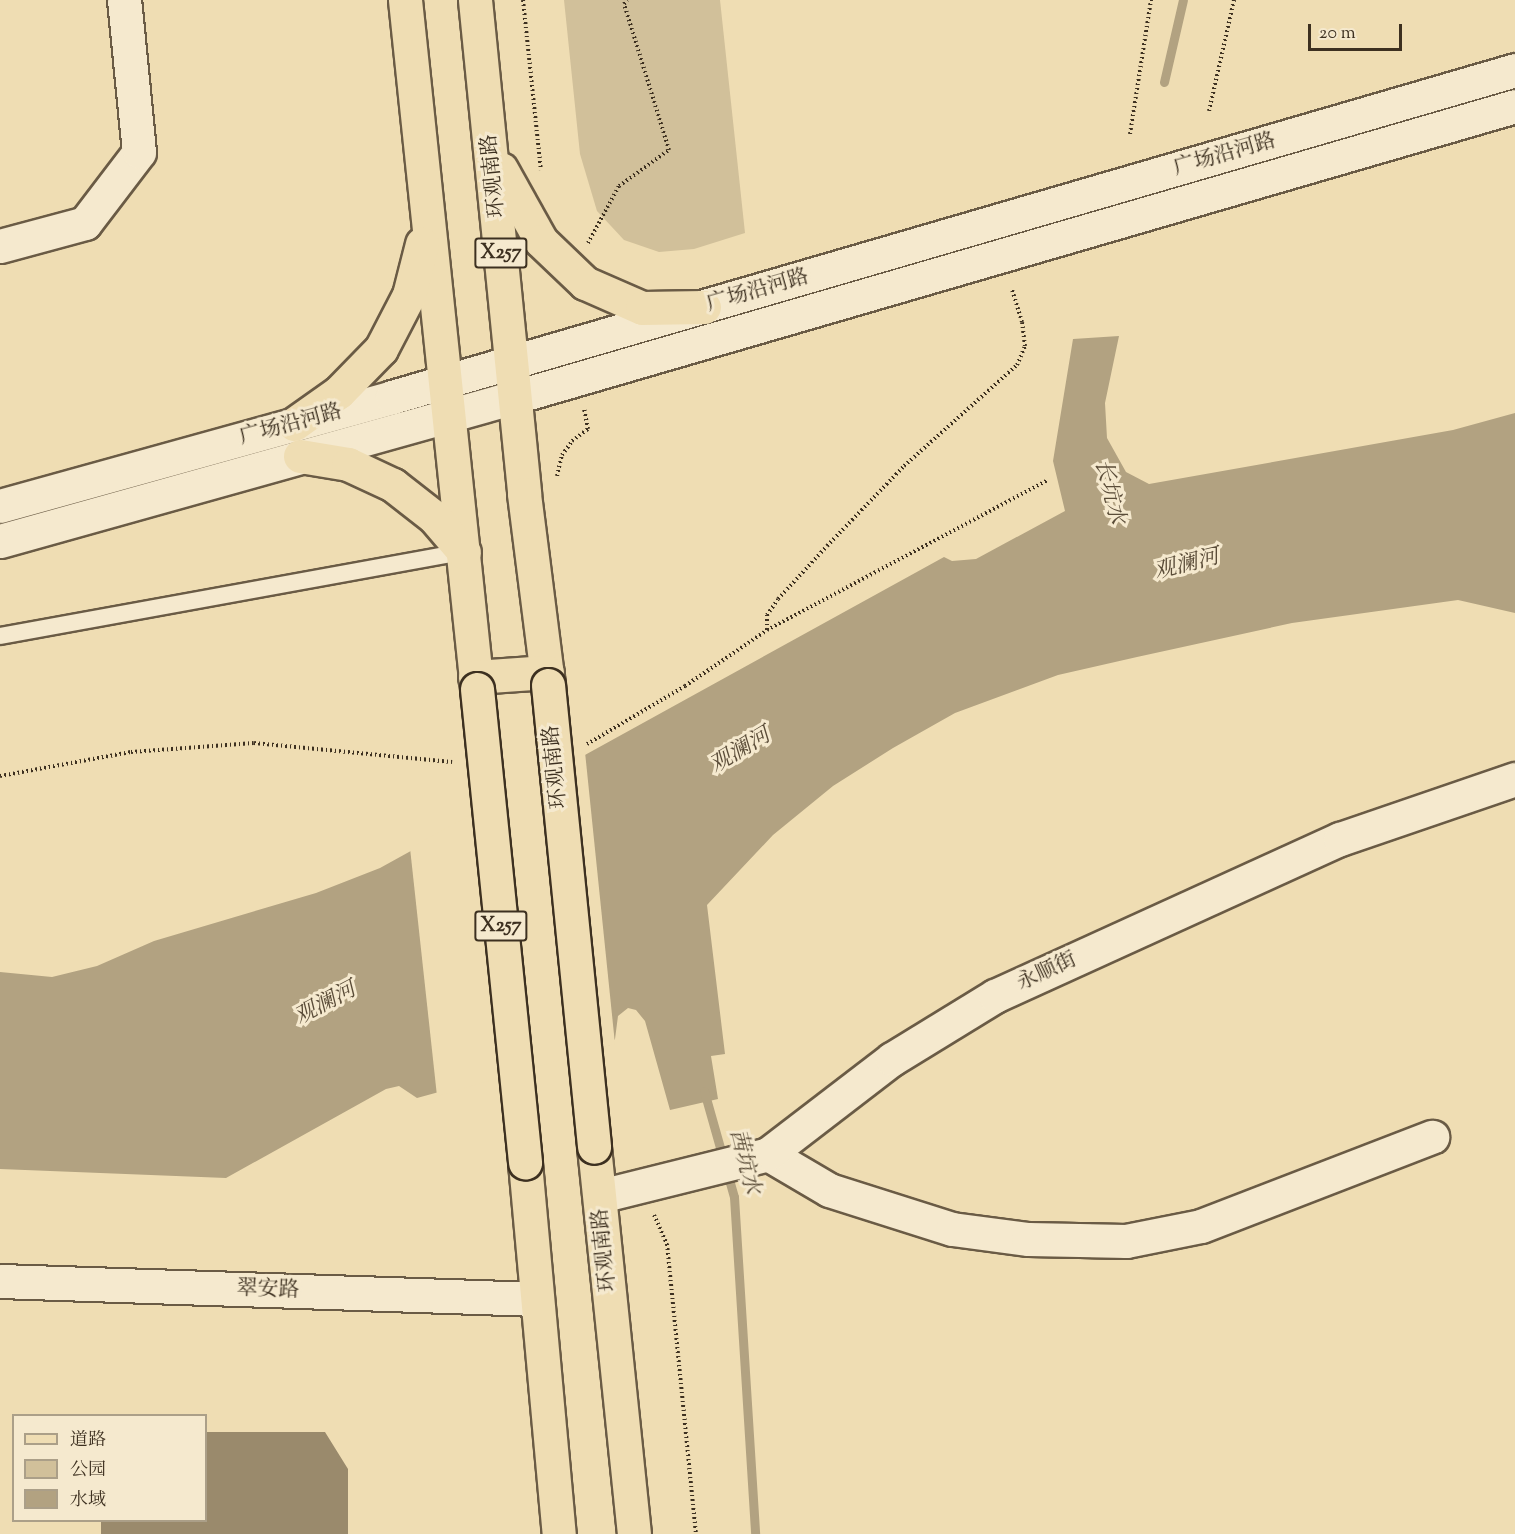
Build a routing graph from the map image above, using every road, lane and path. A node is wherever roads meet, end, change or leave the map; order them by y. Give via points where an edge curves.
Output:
1 (124, 0) edge
2 (405, 0) edge
3 (475, 0) edge
4 (523, 0) edge
5 (627, 0) edge
6 (1151, 0) edge
7 (1234, 0) edge
8 (1515, 70) edge
9 (1515, 106) edge
10 (1209, 111) dead end
11 (1130, 134) dead end
12 (491, 145) junction
13 (543, 179) dead end
14 (426, 200) junction
15 (581, 239) dead end
16 (0, 246) edge
17 (1012, 290) dead end
18 (704, 307) junction
19 (512, 362) junction
20 (443, 382) junction
21 (515, 397) junction
22 (447, 416) junction
23 (294, 423) junction
24 (300, 456) junction
25 (0, 507) edge
26 (0, 541) edge
27 (464, 552) junction
28 (767, 630) dead end
29 (0, 636) edge
30 (548, 679) junction
31 (476, 683) junction
32 (1515, 779) edge
33 (1432, 1137) dead end
34 (756, 1157) junction
35 (600, 1196) junction
36 (650, 1208) dead end
37 (0, 1281) edge
38 (536, 1299) junction
39 (559, 1534) edge
40 (634, 1534) edge
41 (696, 1534) edge

1 - 16 street via 139,152 86,223
2 - 14 main road, X257
3 - 12 main road, 环观南路 / X257
4 - 13 path
5 - 15 path via 624,4 669,150 619,186 587,244
6 - 11 path
7 - 10 path
8 - 18 street, 广场沿河路
9 - 21 street, 广场沿河路
12 - 18 main road via 516,201 541,241 585,284 642,308
12 - 19 main road, 环观南路 / X257
14 - 20 main road, X257
14 - 23 main road via 420,261 398,322 381,349 352,379
17 - 28 path via 1023,321 1025,346 1017,365 904,466 827,546 778,599 767,615
18 - 19 street, 广场沿河路
19 - 20 street, 广场沿河路
19 - 21 main road, 环观南路 / X257
20 - 22 main road, X257
20 - 23 street, 广场沿河路
21 - 22 street, 广场沿河路
21 - 30 main road, 环观南路 / X257
22 - 24 street, 广场沿河路
22 - 27 main road, X257
23 - 25 street, 广场沿河路
24 - 26 street, 广场沿河路
24 - 27 main road via 348,464 393,485 434,518
27 - 29 lane
27 - 31 main road, X257
30 - 31 main road
30 - 35 main road, 环观南路 / X257, bridge
31 - 38 main road, X257, bridge
32 - 34 street, 永顺街 via 1418,809 1340,839 995,996 892,1059
33 - 34 street via 1201,1226 1126,1240 1028,1239 952,1229 829,1190
34 - 35 street, 永顺街
35 - 40 main road, 环观南路 / X257
36 - 41 path via 667,1244
37 - 38 street, 翠安路
38 - 39 main road, X257

